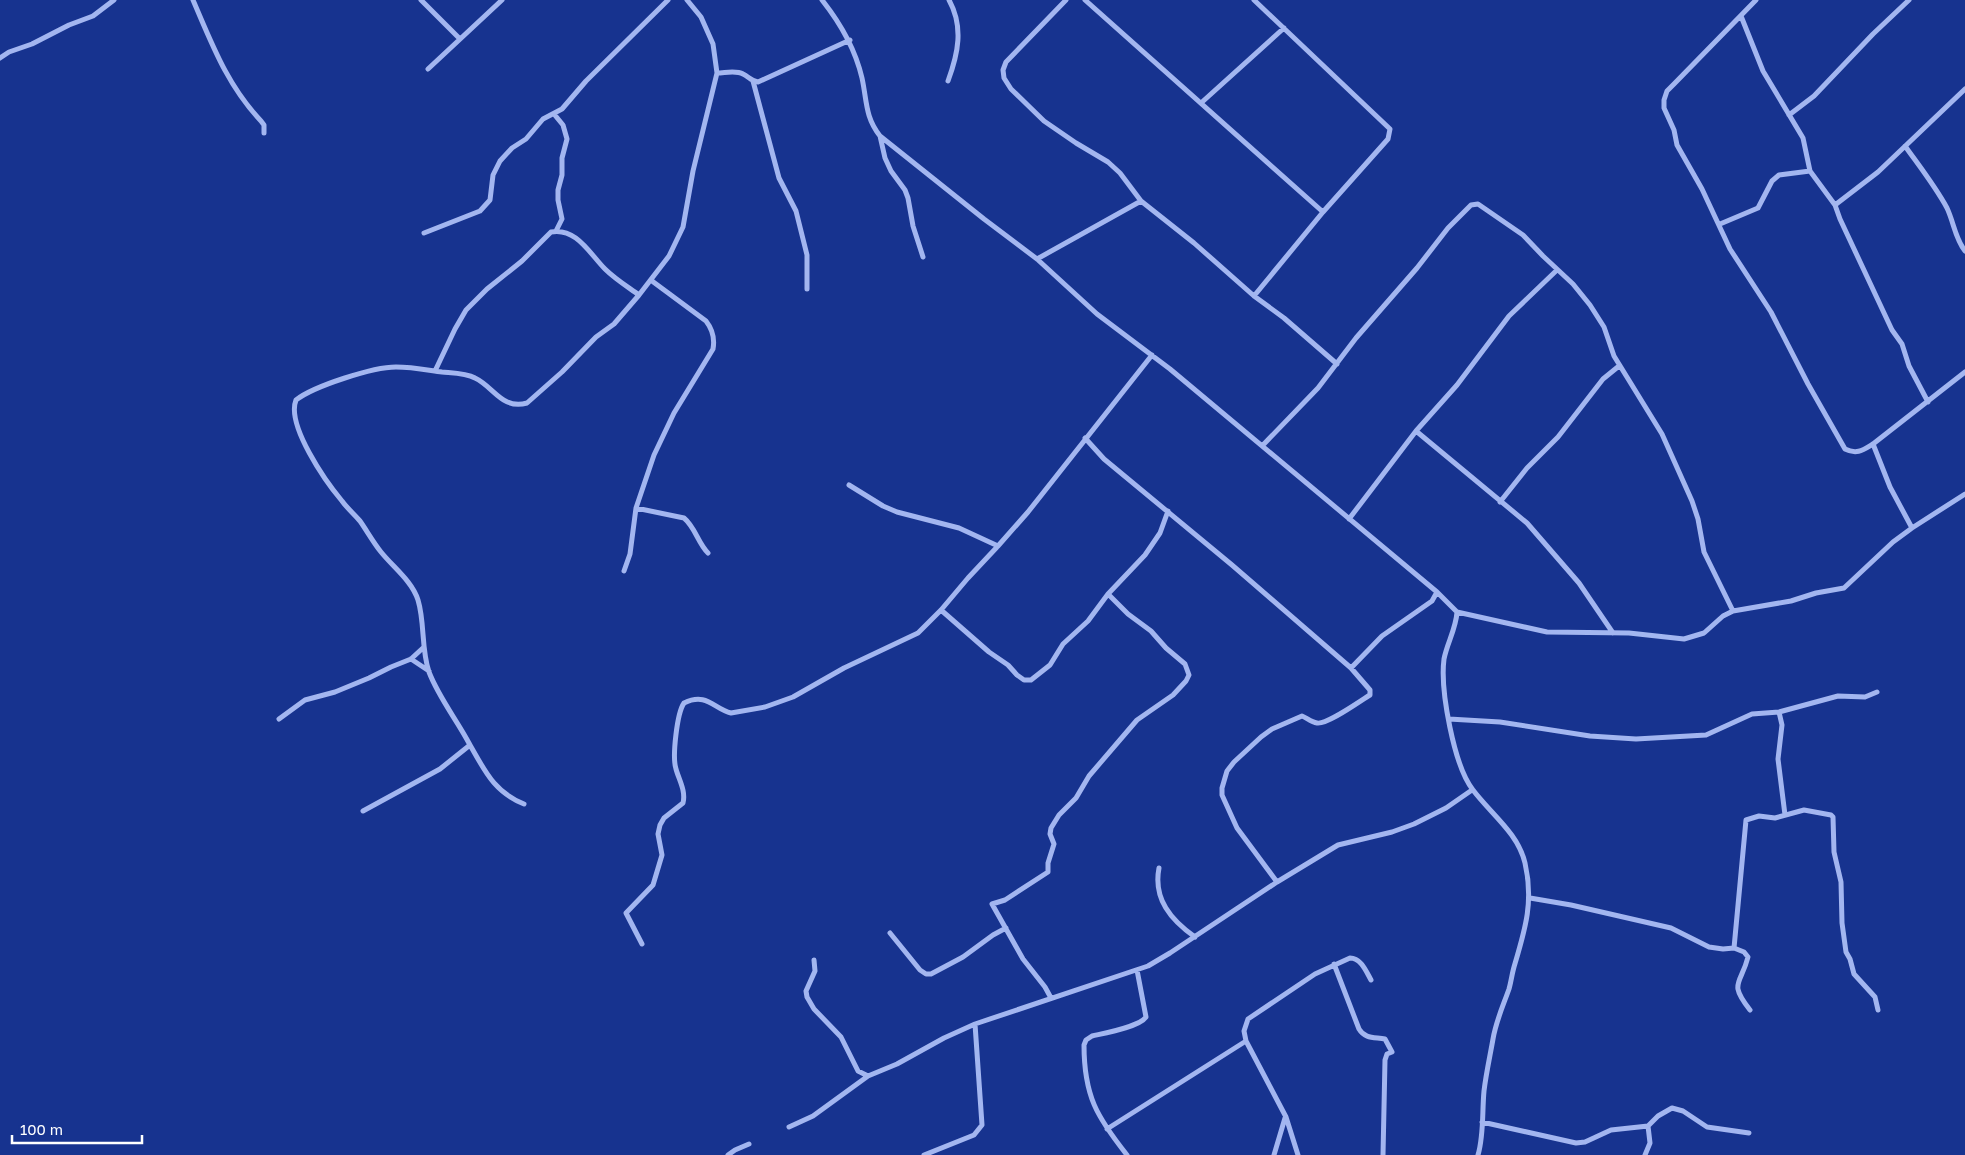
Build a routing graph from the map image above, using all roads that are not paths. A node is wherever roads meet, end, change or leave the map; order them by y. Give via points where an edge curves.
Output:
1 (114, 0) edge
2 (193, 0) edge
3 (421, 0) edge
4 (502, 0) edge
5 (668, 0) edge
6 (687, 0) edge
7 (822, 0) edge
8 (948, 0) edge
9 (1066, 0) edge
10 (1085, 0) edge
11 (1254, 0) edge
12 (1756, 0) edge
13 (1909, 0) edge
14 (1740, 16) junction
15 (1284, 28) junction
16 (459, 38) junction
17 (850, 40) junction
18 (0, 58) edge
19 (428, 69) dead end
20 (717, 73) junction
21 (753, 81) junction
22 (948, 81) dead end
23 (1965, 89) edge
24 (1201, 103) junction
25 (554, 114) junction
26 (1789, 115) junction
27 (264, 132) dead end
28 (880, 136) junction
29 (1906, 146) junction
30 (1810, 172) junction
31 (1141, 200) junction
32 (1836, 205) junction
33 (1323, 212) junction
34 (1720, 224) junction
35 (556, 232) junction
36 (424, 234) dead end
37 (1965, 251) edge
38 (923, 257) dead end
39 (1037, 259) junction
40 (1557, 270) junction
41 (652, 281) junction
42 (807, 289) dead end
43 (639, 296) junction
44 (1254, 296) junction
45 (1152, 355) junction
46 (1337, 364) junction
47 (1619, 366) junction
48 (435, 371) junction
49 (1965, 372) edge
50 (1928, 402) junction
51 (1416, 431) junction
52 (1085, 438) junction
53 (1873, 444) junction
54 (1263, 445) junction
55 (849, 485) dead end
56 (1965, 494) edge
57 (1500, 502) junction
58 (636, 508) junction
59 (1168, 511) junction
60 (1349, 519) junction
61 (1912, 528) junction
62 (998, 546) junction
63 (708, 553) dead end
64 (624, 571) dead end
65 (1437, 592) junction
66 (1108, 594) junction
67 (941, 610) junction
68 (1457, 612) junction
69 (1732, 612) junction
70 (1613, 633) junction
71 (424, 647) junction
72 (411, 660) junction
73 (1351, 668) junction
74 (429, 671) junction
75 (1877, 692) dead end
76 (1779, 712) junction
77 (279, 719) dead end
78 (1449, 719) junction
79 (470, 745) junction
80 (1472, 790) junction
81 (524, 804) dead end
82 (363, 811) dead end
83 (1785, 815) junction
84 (1159, 868) dead end
85 (1277, 882) junction
86 (1530, 898) junction
87 (1006, 928) junction
88 (890, 933) dead end
89 (1195, 937) junction
90 (642, 944) dead end
91 (1734, 948) junction
92 (814, 960) dead end
93 (1334, 964) junction
94 (1137, 970) junction
95 (1371, 980) dead end
96 (1051, 998) junction
97 (1750, 1010) dead end
98 (1878, 1010) dead end
99 (976, 1024) junction
100 (1246, 1041) junction
101 (868, 1076) junction
102 (1286, 1117) junction
103 (1482, 1122) junction
104 (1648, 1126) junction
105 (789, 1127) dead end
106 (1107, 1129) junction
107 (1750, 1133) dead end
108 (749, 1144) dead end
109 (728, 1155) edge
110 (924, 1155) edge
111 (1127, 1155) edge
112 (1274, 1155) edge
113 (1298, 1155) edge
114 (1383, 1155) edge
115 (1478, 1155) edge
116 (1645, 1155) edge

1 - 18 street via 93,16
2 - 27 street via 236,91 264,125
3 - 16 street
4 - 16 street
5 - 25 street
6 - 20 street via 701,17 713,44
7 - 17 street
8 - 22 street via 956,12 958,33 957,56
9 - 31 street via 1006,62 1004,78 1011,89 1044,120 1108,162
10 - 24 street
11 - 15 street
12 - 14 street
13 - 26 street via 1814,96
14 - 26 street via 1763,71
14 - 34 street via 1674,84 1664,100 1677,145
15 - 24 street
15 - 33 street via 1390,129 1388,138
16 - 19 street
17 - 21 street via 758,82
17 - 28 street via 870,120
20 - 21 street via 738,72
20 - 41 street via 683,227
21 - 42 street via 779,178 796,211 808,256
23 - 29 street
24 - 33 street
25 - 35 street via 563,125 567,139 558,190 562,219
25 - 36 street via 543,119 500,161 493,175 492,193 487,205 480,211
26 - 30 street via 1806,147
28 - 38 street via 885,158 908,198
28 - 39 street
29 - 32 street
29 - 37 street via 1948,210 1959,244
30 - 32 street
30 - 34 street via 1778,175 1758,208
31 - 39 street
31 - 44 street
32 - 50 street via 1879,304 1902,344 1909,366
33 - 44 street
34 - 53 street via 1730,248 1771,312 1846,449 1852,453 1860,452
35 - 43 street via 568,234 580,242 605,269
35 - 48 street via 547,236 466,310
39 - 45 street via 1103,319
40 - 46 street via 1523,235 1478,204 1471,205 1448,228
40 - 47 street via 1590,305 1604,327
40 - 51 street via 1508,316 1457,385
41 - 43 street
41 - 58 street via 706,321 714,340 713,349 674,413 654,455
43 - 48 street via 614,324 527,403 506,403 475,377
44 - 46 street
45 - 52 street
45 - 54 street
46 - 54 street
47 - 57 street via 1603,379 1558,437
47 - 69 street via 1662,434 1692,501 1704,552
48 - 71 street via 395,367 346,377 300,397 294,405 300,434 318,470 412,588 418,601
49 - 50 street
50 - 53 street
51 - 57 street
51 - 60 street
52 - 59 street via 1104,459
52 - 62 street
53 - 61 street via 1890,487
54 - 60 street
55 - 62 street via 883,506 959,528
56 - 61 street
57 - 70 street via 1541,538
58 - 63 street via 684,518
58 - 64 street via 630,554
59 - 66 street via 1160,533 1145,555
59 - 73 street
60 - 65 street
61 - 69 street via 1875,557 1844,588
62 - 67 street
65 - 68 street
65 - 73 street via 1432,601 1382,636
66 - 67 street via 1088,620 1063,644 1050,665 1031,680 1017,675
66 - 87 street via 1185,664 1189,676 1173,695 1137,720 1059,815 1051,828 1054,844 1048,872 1005,900 992,904
67 - 90 street via 918,633 779,703 731,714 711,702 694,700 684,703 678,718 673,756 684,793 683,803 660,824 658,834 662,855 653,885 626,913
68 - 70 street via 1547,632
68 - 78 street via 1444,660
69 - 70 street via 1704,633 1684,639
71 - 72 street
71 - 74 street
72 - 74 street
72 - 77 street via 347,688 305,700
73 - 85 street via 1370,690 1370,695 1321,723 1302,716 1272,729 1234,762 1224,779 1222,795 1237,828
74 - 79 street
75 - 76 street via 1865,697 1838,696
76 - 78 street via 1752,714 1706,735 1636,739
76 - 83 street via 1782,725 1778,759
78 - 80 street via 1456,756
79 - 81 street via 502,792
79 - 82 street via 440,769
80 - 85 street via 1414,824 1338,845
80 - 86 street via 1518,845
83 - 91 street via 1746,820
83 - 98 street via 1809,810 1833,817 1834,852 1842,882 1846,952 1854,974 1875,997
84 - 89 street via 1156,882 1171,918
85 - 89 street
86 - 91 street via 1571,904 1671,928 1714,949
86 - 103 street via 1525,932 1496,1023 1484,1088
87 - 88 street via 963,958 931,974 920,970
87 - 96 street via 1023,960
89 - 94 street
91 - 97 street via 1748,957 1740,975 1738,991
92 - 101 street via 815,971 806,991 807,997 840,1037 858,1071
93 - 95 street via 1355,958
93 - 100 street via 1248,1019 1244,1031
93 - 114 street via 1362,1034 1385,1039 1392,1052 1385,1060
94 - 96 street
94 - 106 street via 1146,1017 1133,1026 1092,1036 1084,1045 1090,1098
96 - 99 street
99 - 101 street
99 - 110 street via 982,1125 974,1135
100 - 102 street
100 - 106 street
101 - 105 street via 813,1116
102 - 112 street
102 - 113 street
103 - 104 street via 1576,1143 1611,1130
103 - 115 street
104 - 107 street via 1672,1108 1683,1111 1707,1127
104 - 116 street via 1650,1143
106 - 111 street
108 - 109 street

